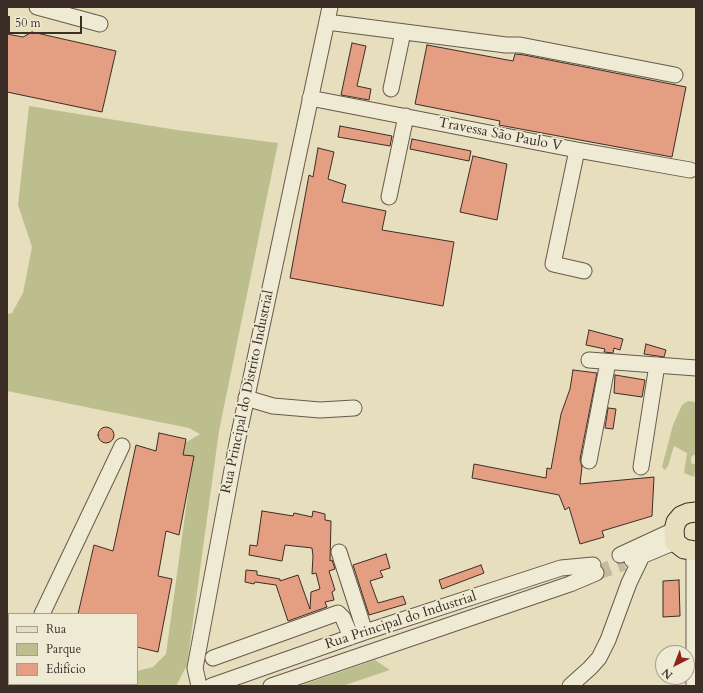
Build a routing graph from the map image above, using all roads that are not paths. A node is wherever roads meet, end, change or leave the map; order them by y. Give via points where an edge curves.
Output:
1 (37, 7) edge
2 (330, 7) edge
3 (327, 22) junction
4 (100, 24) dead end
5 (403, 32) junction
6 (676, 75) dead end
7 (391, 89) dead end
8 (310, 98) junction
9 (406, 116) junction
10 (577, 150) junction
11 (690, 170) dead end
12 (388, 197) dead end
13 (584, 270) dead end
14 (590, 360) dead end
15 (608, 362) junction
16 (657, 365) junction
17 (696, 368) edge
18 (246, 398) junction
19 (354, 408) dead end
20 (122, 446) dead end
21 (589, 461) dead end
22 (641, 467) dead end
23 (696, 512) edge
24 (674, 536) junction
25 (695, 551) edge
26 (340, 552) dead end
27 (641, 558) junction
28 (561, 568) junction
29 (570, 584) junction
30 (42, 613) edge
31 (365, 632) junction
32 (351, 637) junction
33 (213, 658) dead end
34 (199, 686) edge
35 (211, 686) edge
36 (271, 686) edge
37 (570, 686) edge
38 (694, 686) edge

1 - 4 street
2 - 3 street, Rua Principal do Distrito Industrial
3 - 5 street
3 - 8 street, Rua Principal do Distrito Industrial
5 - 6 street via 506,45 520,44
5 - 7 street
8 - 9 street, Travessa São Paulo V
8 - 18 street, Rua Principal do Distrito Industrial
9 - 10 street, Travessa São Paulo V
9 - 12 street
10 - 11 street, Travessa São Paulo V
10 - 13 street via 553,264
14 - 15 street
15 - 16 street
15 - 21 street
16 - 17 street
16 - 22 street
18 - 19 street via 273,406 320,410
18 - 34 street, Rua Principal do Distrito Industrial via 194,668
20 - 30 street
23 - 24 main road via 681,516 676,522
24 - 25 main road via 684,549
24 - 27 street
24 - 27 street via 622,559
25 - 38 street
26 - 31 street
27 - 37 street via 599,658
28 - 29 street
28 - 29 street, Rua Principal do Industrial via 594,569
28 - 31 street, Rua Principal do Industrial
29 - 36 street, Rua Principal do Industrial
31 - 32 street, Rua Principal do Industrial
32 - 33 street via 339,607 338,613
32 - 35 street, Rua Principal do Industrial

